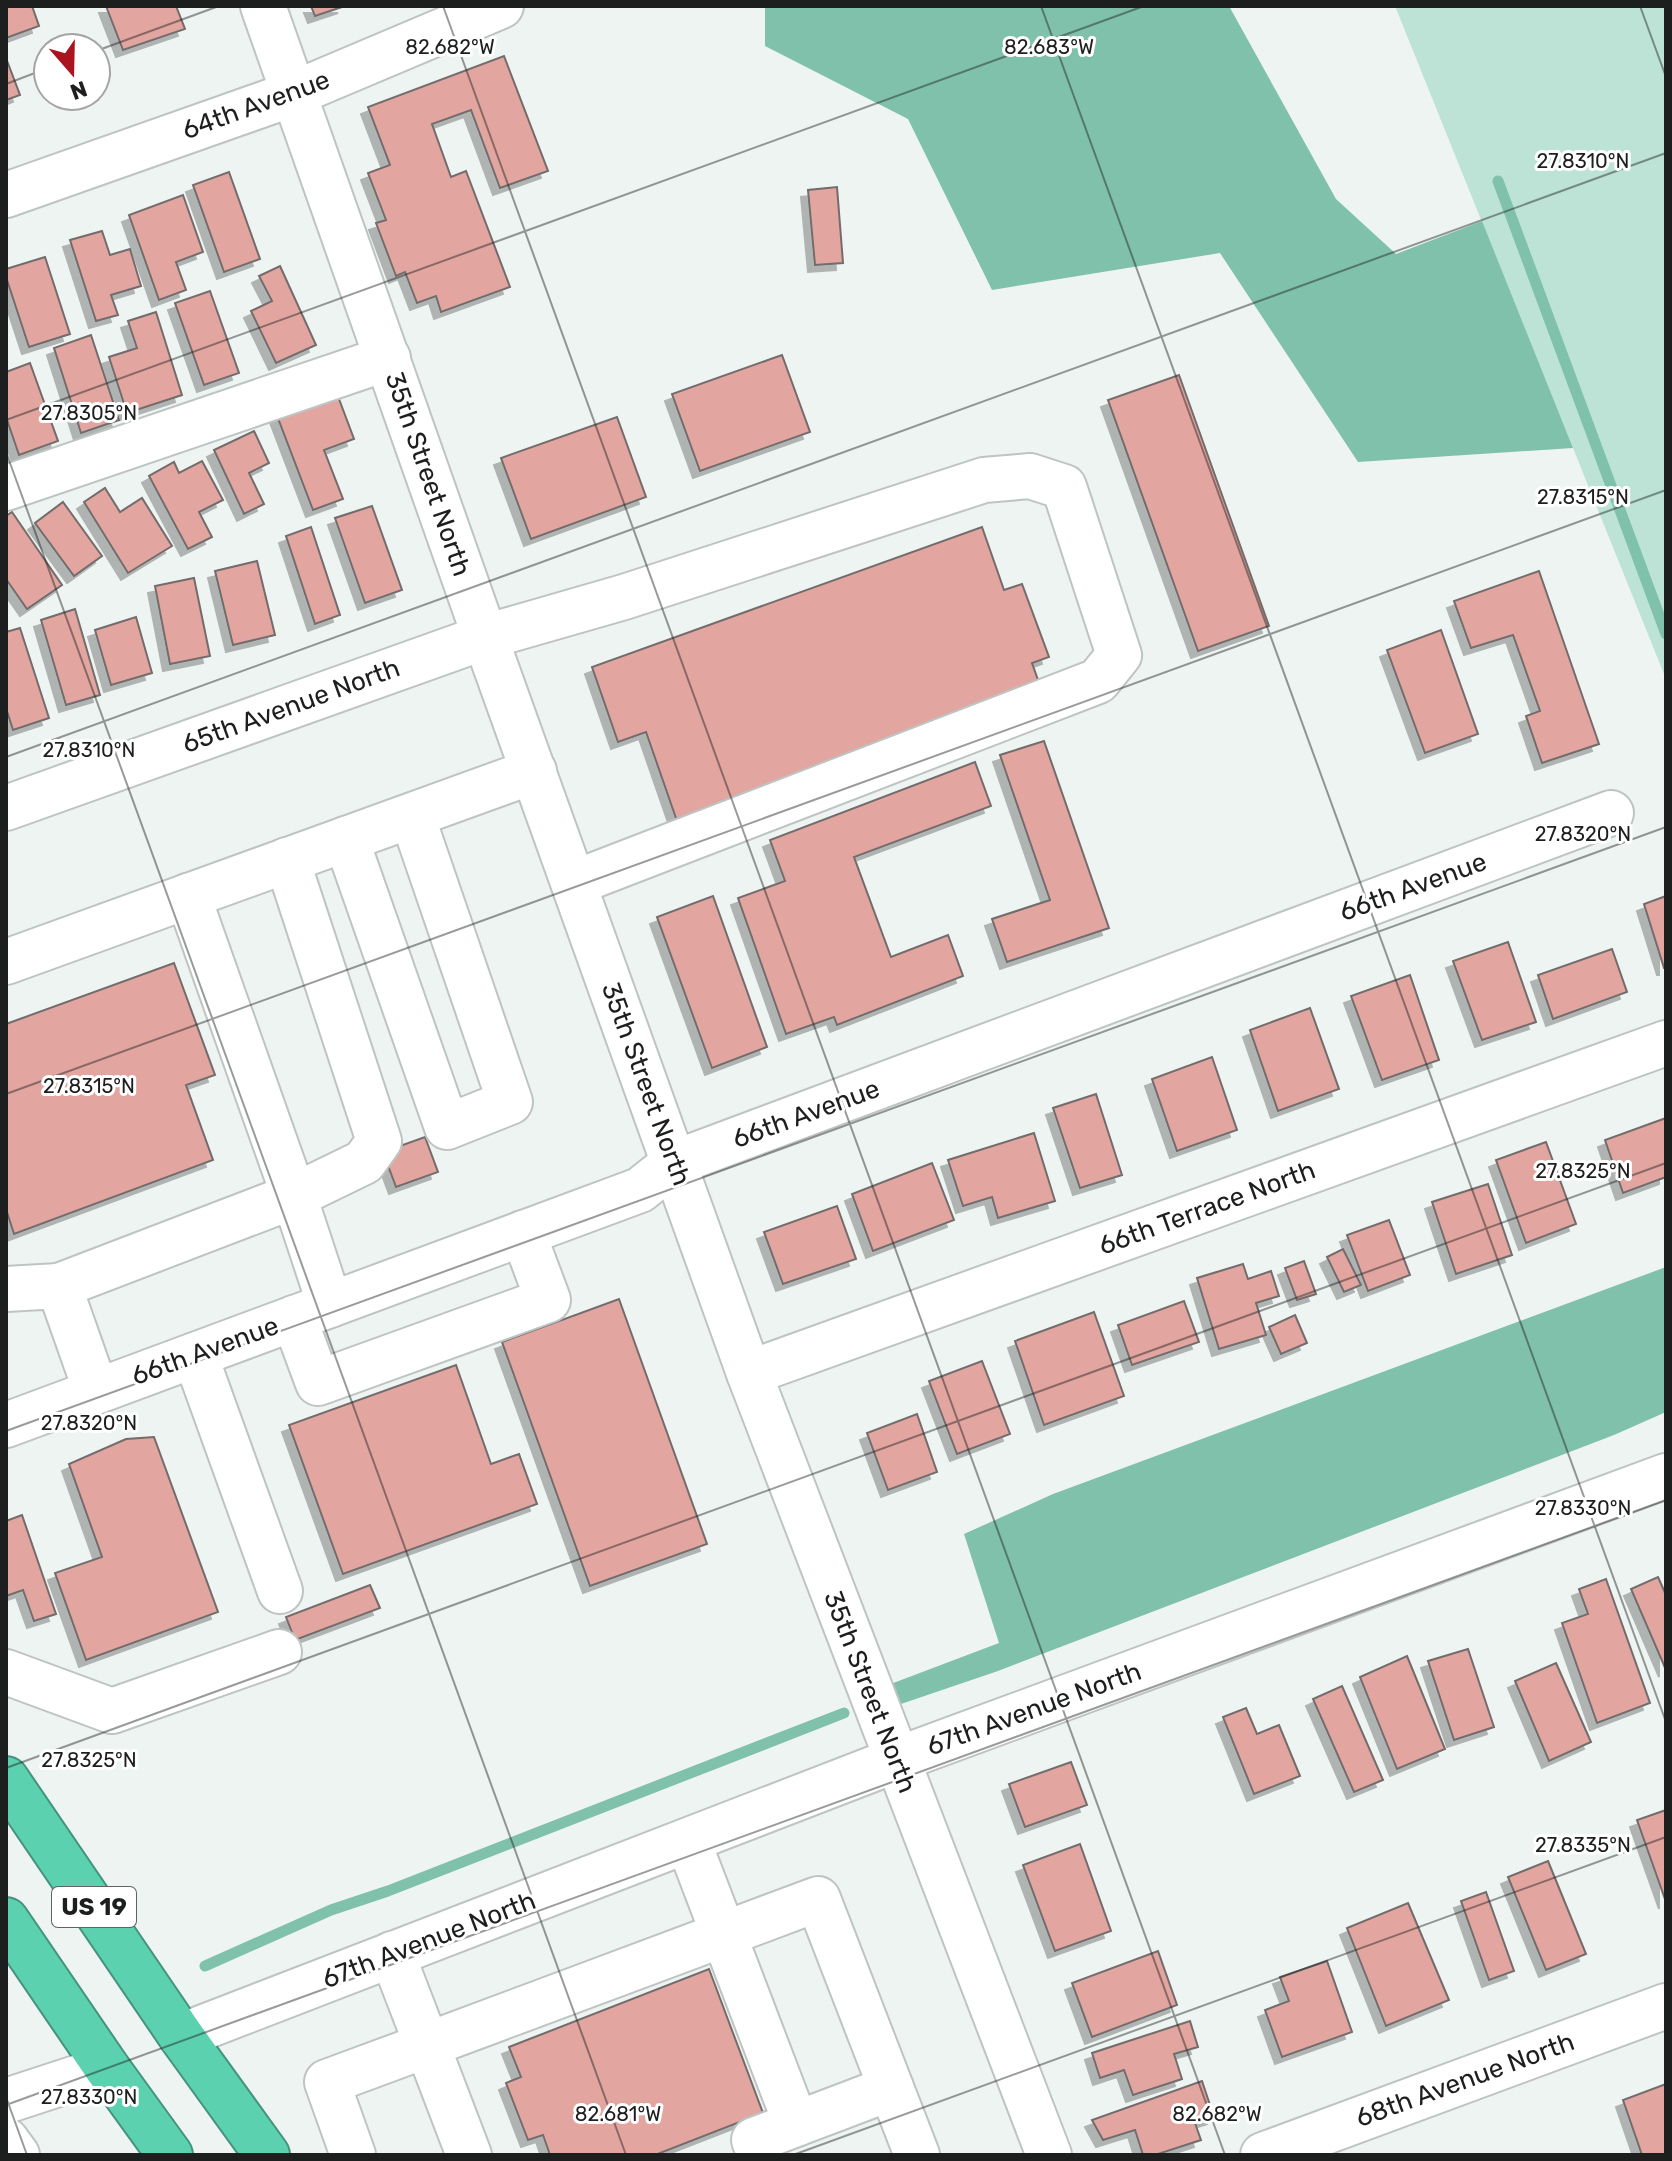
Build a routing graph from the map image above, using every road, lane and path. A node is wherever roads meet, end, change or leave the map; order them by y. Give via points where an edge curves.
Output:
1 (263, 6) edge
2 (501, 6) edge
3 (295, 93) junction
4 (6, 195) edge
5 (388, 358) junction
6 (6, 488) edge
7 (485, 637) junction
8 (534, 771) junction
9 (6, 808) edge
10 (1611, 813) dead end
11 (412, 816) junction
12 (346, 839) junction
13 (287, 860) junction
14 (574, 883) junction
15 (188, 896) junction
16 (6, 962) edge
17 (1666, 1043) edge
18 (443, 1115) junction
19 (379, 1141) junction
20 (674, 1163) junction
21 (294, 1196) junction
22 (523, 1233) junction
23 (406, 1276) junction
24 (59, 1286) junction
25 (6, 1289) edge
26 (312, 1311) junction
27 (431, 1342) junction
28 (195, 1355) junction
29 (749, 1373) junction
30 (96, 1391) junction
31 (6, 1425) edge
32 (1666, 1476) edge
33 (280, 1591) dead end
34 (279, 1652) dead end
35 (6, 1672) edge
36 (896, 1760) junction
37 (6, 1779) edge
38 (688, 1841) junction
39 (724, 1933) junction
40 (12, 1939) edge
41 (392, 1954) junction
42 (1666, 2006) edge
43 (181, 2036) junction
44 (427, 2045) junction
45 (107, 2068) junction
46 (891, 2088) junction
47 (6, 2101) edge
48 (796, 2124) junction
49 (6, 2140) edge
50 (17, 2155) edge
51 (170, 2155) edge
52 (267, 2155) edge
53 (353, 2155) edge
54 (469, 2155) edge
55 (760, 2155) edge
56 (917, 2155) edge
57 (1049, 2155) edge
58 (1263, 2155) edge

1 - 3 street, 35th Street North
2 - 3 street, 64th Avenue
3 - 4 street, 64th Avenue
3 - 5 street, 35th Street North
5 - 6 street
5 - 7 street, 35th Street North
7 - 8 street, 35th Street North
7 - 9 street, 65th Avenue North
7 - 14 street, 65th Avenue North via 984,480 1030,476 1064,487 1119,655 1098,681
8 - 11 street
8 - 14 street, 35th Street North
10 - 20 street, 66th Avenue
11 - 12 street
11 - 18 street via 510,1102 447,1127
12 - 13 street
12 - 18 street
13 - 15 street
13 - 19 street
14 - 20 street, 35th Street North
15 - 16 street
15 - 21 street
17 - 29 street, 66th Terrace North
18 - 19 street
19 - 21 street via 364,1162
20 - 22 street, 66th Avenue via 640,1190
20 - 29 street, 35th Street North
21 - 24 street
21 - 26 street
22 - 23 street, 66th Avenue
22 - 27 street via 548,1300
23 - 26 street, 66th Avenue
23 - 27 street
24 - 25 street
24 - 30 street
26 - 27 street via 318,1383
26 - 28 street, 66th Avenue
28 - 30 street, 66th Avenue
28 - 33 street
29 - 36 street, 35th Street North
30 - 31 street, 66th Avenue
32 - 36 street, 67th Avenue North
34 - 35 street via 112,1711
36 - 38 street, 67th Avenue North
36 - 57 street, 35th Street North
37 - 43 highway, US 19
38 - 39 street
38 - 41 street, 67th Avenue North
39 - 44 street
39 - 46 street via 818,1899
39 - 48 street
40 - 45 highway, US 19
41 - 43 street, 67th Avenue North
41 - 44 street
42 - 58 street, 68th Avenue North
43 - 52 highway, US 19
44 - 53 street via 327,2082
44 - 54 street
45 - 47 street
45 - 51 highway, US 19
46 - 48 street
46 - 56 street
48 - 55 street via 754,2140
49 - 50 street

